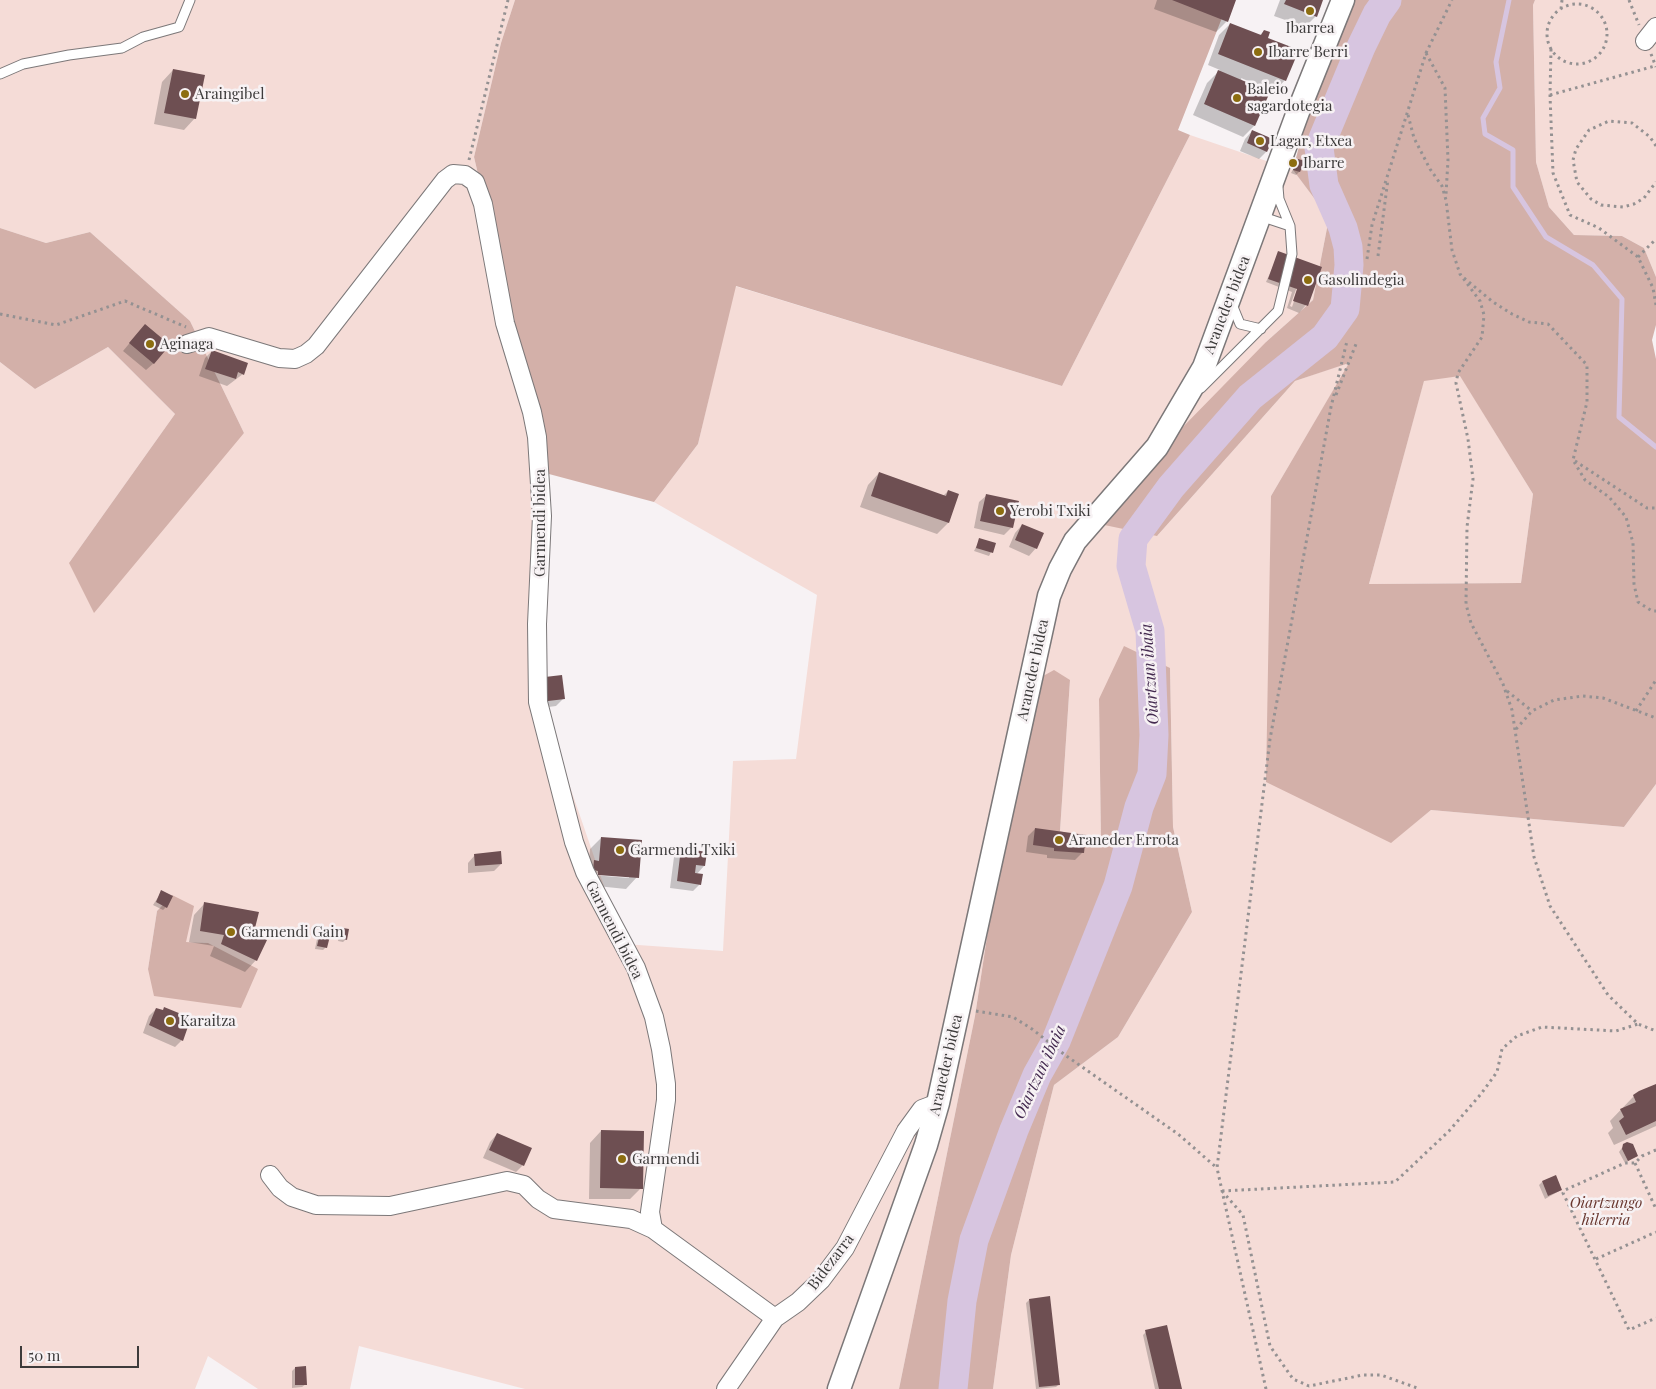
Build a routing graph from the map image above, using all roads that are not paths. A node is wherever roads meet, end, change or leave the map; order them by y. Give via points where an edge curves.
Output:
1 (190, 0) edge
2 (1343, 0) edge
3 (1656, 26) edge
4 (1646, 41) dead end
5 (0, 74) edge
6 (1277, 170) junction
7 (1263, 209) junction
8 (1290, 226) junction
9 (1230, 299) junction
10 (1262, 329) junction
11 (187, 344) dead end
12 (1180, 410) junction
13 (938, 1103) junction
14 (270, 1175) dead end
15 (653, 1229) junction
16 (775, 1318) junction
17 (726, 1389) edge
18 (840, 1389) edge

1 - 5 lane via 179,27 143,37 122,48 23,64
2 - 6 street, Araneder bidea
3 - 4 street
6 - 7 street, Araneder bidea
6 - 8 lane via 1278,199
7 - 8 lane via 1270,219
7 - 9 street, Araneder bidea
8 - 10 lane via 1292,254 1278,311
9 - 10 lane via 1240,324
9 - 12 street, Araneder bidea via 1204,366
10 - 12 lane
11 - 15 street, Garmendi bidea via 209,337 279,358 295,359 306,354 316,346 445,180 453,174 465,175 475,182 483,204 505,322 537,437 542,516 537,624 538,702 574,842 585,872 636,968 654,1017 661,1049 666,1100 650,1212
12 - 13 street, Araneder bidea via 1157,447 1075,542 1049,596
13 - 16 street, Bidezarra via 922,1109 906,1131 840,1255 821,1280
13 - 18 street, Araneder bidea
14 - 15 street via 292,1197 316,1205 390,1206 507,1181 524,1184 554,1209 630,1219
15 - 16 street
16 - 17 street, Bidezarra

